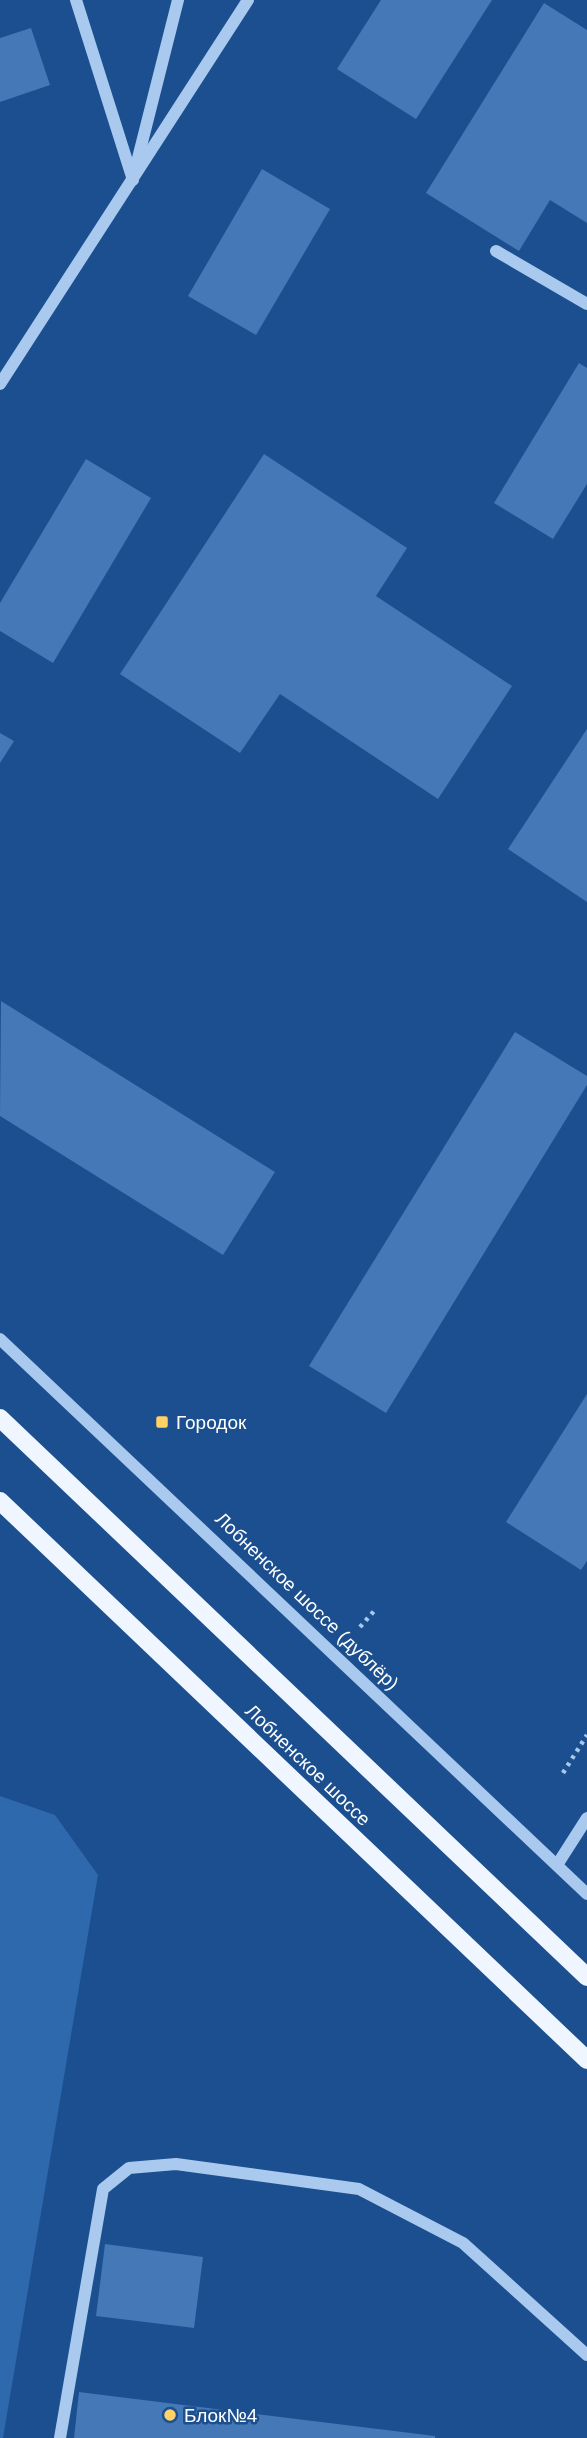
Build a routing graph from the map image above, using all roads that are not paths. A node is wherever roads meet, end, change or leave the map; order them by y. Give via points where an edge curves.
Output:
1 (76, 0) edge
2 (178, 0) edge
3 (248, 0) edge
4 (133, 180) junction
5 (496, 251) dead end
6 (587, 304) edge
7 (0, 384) edge
8 (0, 1339) edge
9 (0, 1418) edge
10 (0, 1501) edge
11 (587, 1818) edge
12 (556, 1865) junction
13 (587, 1894) edge
14 (587, 1977) edge
15 (587, 2060) edge
16 (587, 2356) edge
17 (60, 2438) edge

1 - 4 street
2 - 4 street
3 - 4 street
4 - 7 street
5 - 6 street
8 - 12 street, Лобненское шоссе (дублёр)
9 - 14 main road, Лобненское шоссе
10 - 15 main road, Лобненское шоссе
11 - 12 street
12 - 13 street, Лобненское шоссе (дублёр)
16 - 17 street via 463,2243 359,2189 176,2164 129,2168 103,2189

